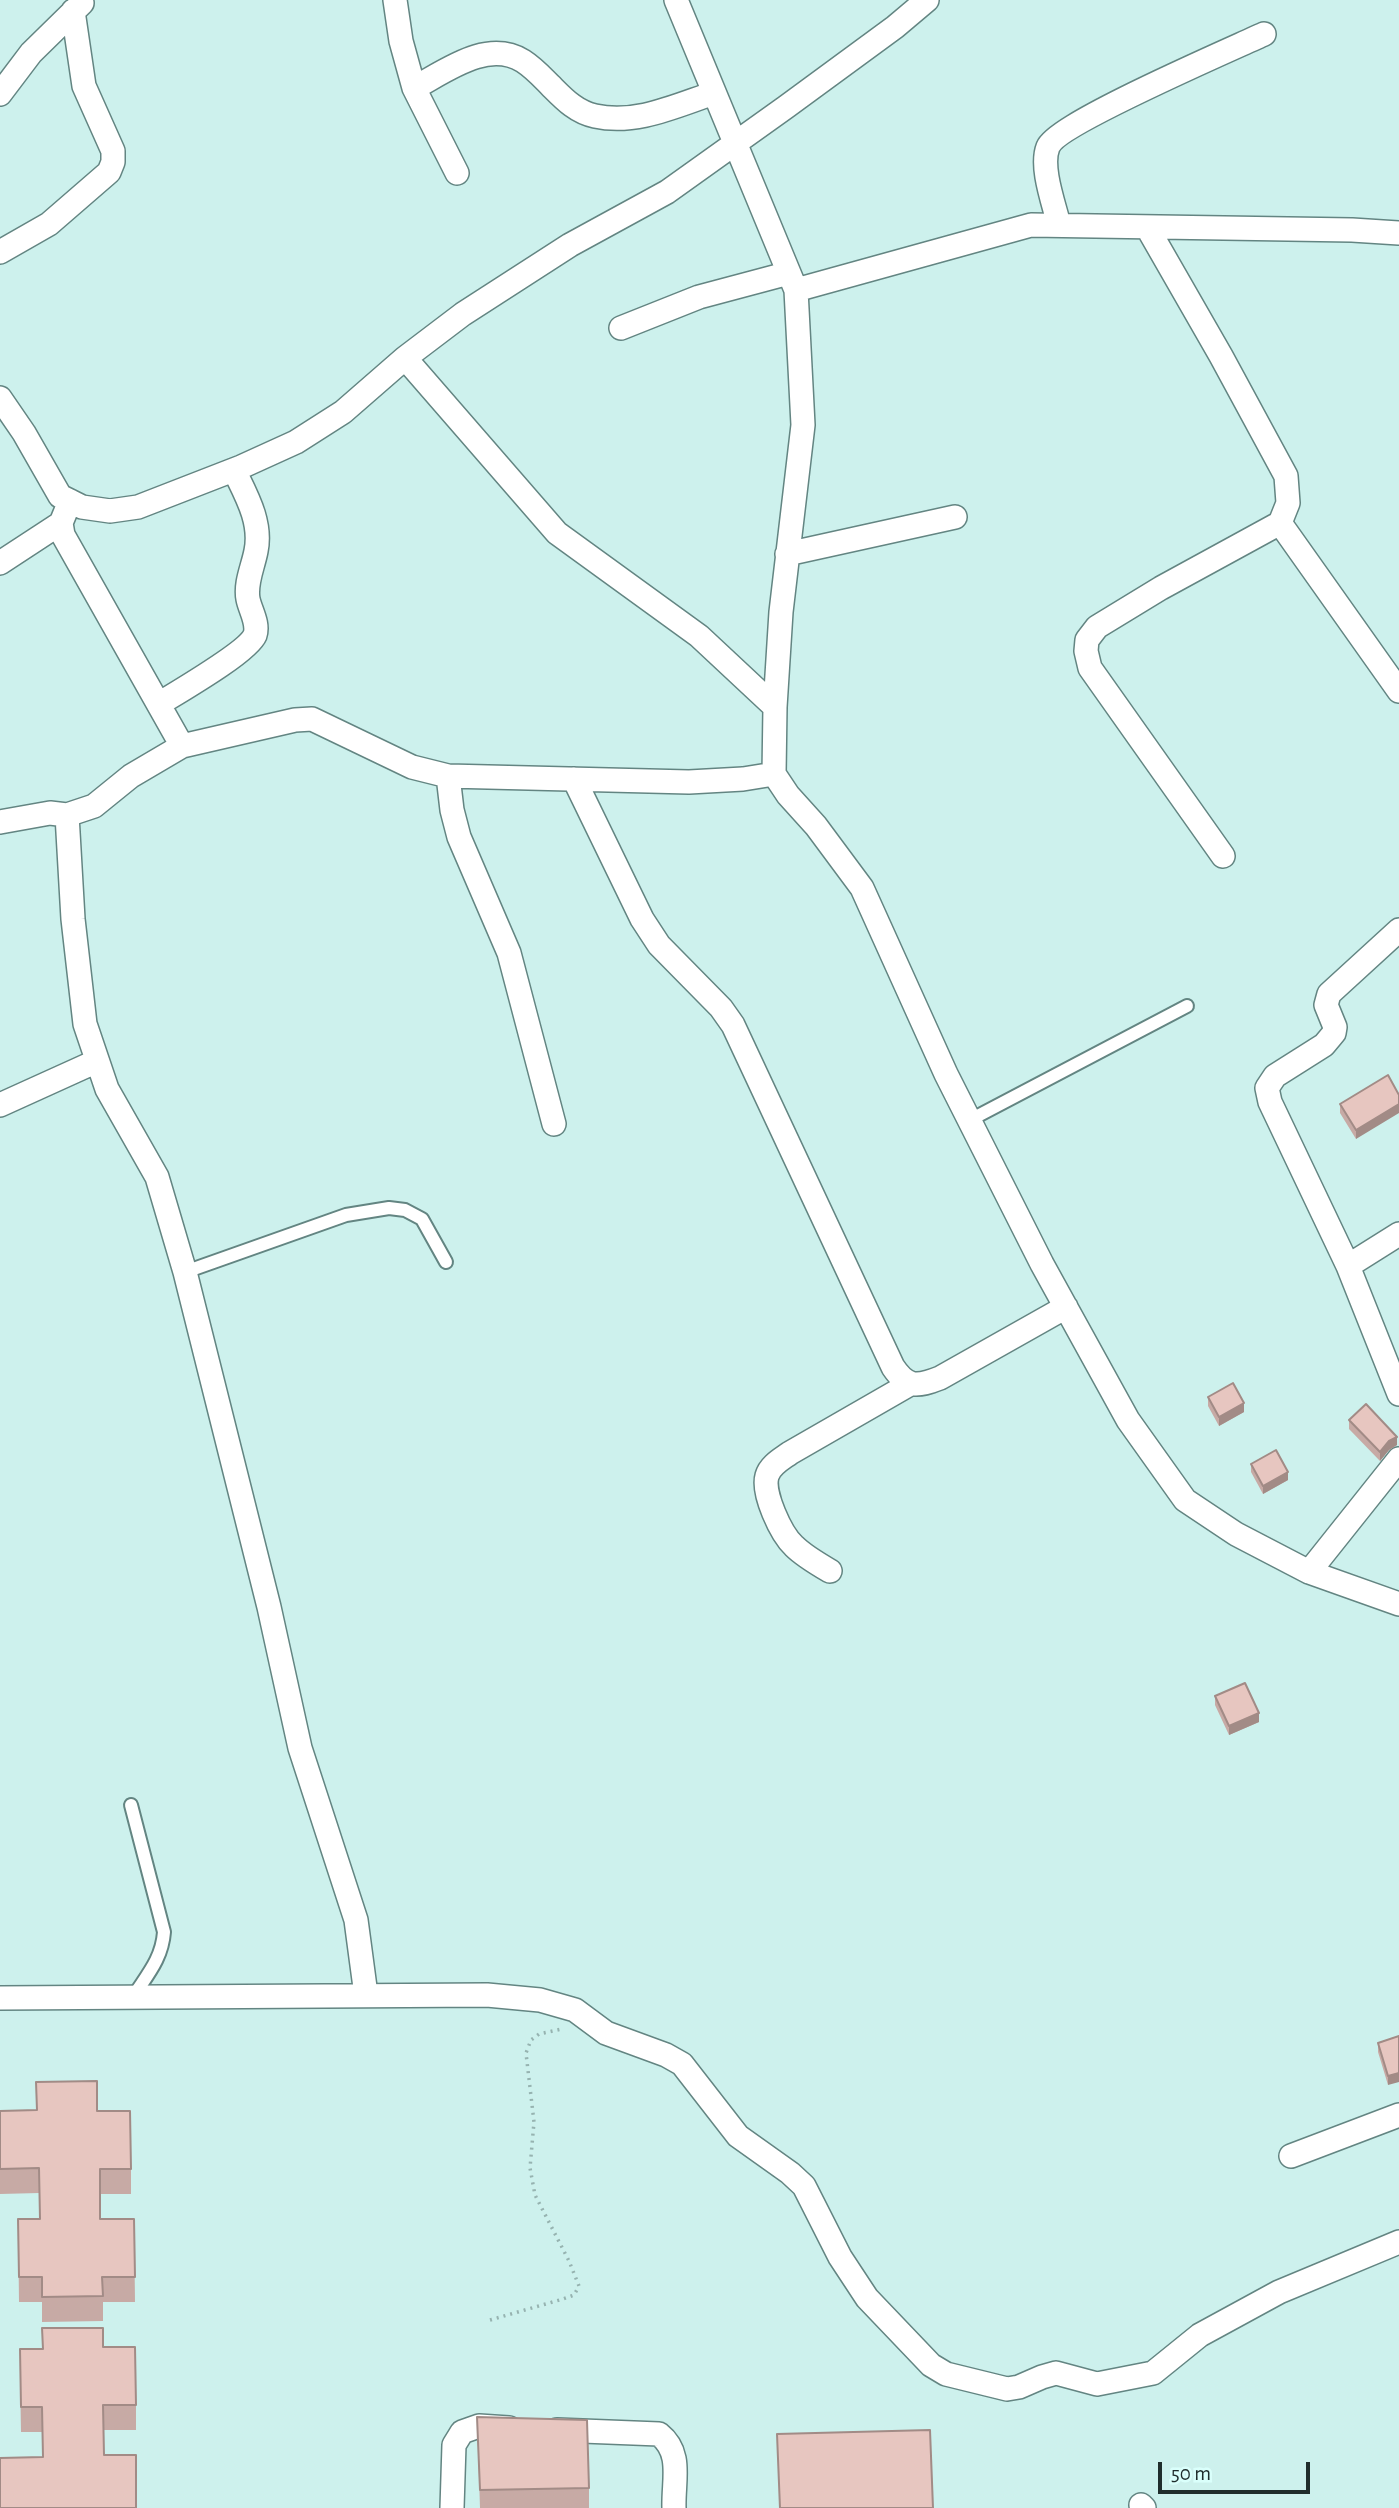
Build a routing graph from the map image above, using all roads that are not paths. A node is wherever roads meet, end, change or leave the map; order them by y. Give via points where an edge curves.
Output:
1 (395, 0) edge
2 (676, 0) edge
3 (927, 0) edge
4 (79, 6) edge
5 (1264, 34) dead end
6 (414, 88) junction
7 (714, 93) junction
8 (0, 94) edge
9 (736, 142) junction
10 (457, 173) dead end
11 (1059, 225) junction
12 (1147, 227) junction
13 (1399, 233) edge
14 (0, 252) edge
15 (792, 282) junction
16 (621, 328) dead end
17 (405, 358) junction
18 (0, 398) edge
19 (234, 470) junction
20 (70, 501) junction
21 (956, 517) dead end
22 (61, 523) junction
23 (1280, 523) junction
24 (787, 554) junction
25 (0, 563) edge
26 (1399, 691) edge
27 (159, 704) junction
28 (775, 707) junction
29 (182, 746) junction
30 (774, 774) junction
31 (448, 776) junction
32 (574, 779) junction
33 (68, 815) junction
34 (0, 822) edge
35 (1223, 856) dead end
36 (1399, 930) edge
37 (1187, 1006) dead end
38 (97, 1061) junction
39 (0, 1105) edge
40 (970, 1120) junction
41 (554, 1124) dead end
42 (1399, 1234) edge
43 (446, 1262) dead end
44 (1348, 1266) junction
45 (185, 1272) junction
46 (1066, 1307) junction
47 (910, 1384) junction
48 (1399, 1394) edge
49 (1399, 1459) edge
50 (830, 1572) dead end
51 (1309, 1572) junction
52 (1399, 1604) edge
53 (131, 1805) dead end
54 (366, 1996) junction
55 (133, 1997) junction
56 (0, 1998) edge
57 (1399, 2115) edge
58 (1291, 2157) dead end
59 (1399, 2242) edge
60 (452, 2508) edge
61 (674, 2508) edge

1 - 6 street
2 - 7 street
3 - 9 street
4 - 8 street via 31,53
4 - 14 street via 85,86 113,151 113,162 109,173 50,224
5 - 11 street via 1101,110 1054,138 1045,165
6 - 7 street via 460,63 500,53 533,68 572,106 592,116 646,116
6 - 10 street
7 - 9 street
9 - 15 street
9 - 17 street via 667,192 570,245 463,314
11 - 12 street
11 - 15 street via 1031,225
12 - 13 street
12 - 23 street via 1286,476 1288,503
15 - 16 street via 699,297
15 - 24 street via 803,425
17 - 19 street via 343,412 296,442
17 - 28 street via 557,533 699,636
18 - 20 street via 60,496
19 - 20 street via 138,507 110,510
19 - 27 street via 252,509 256,531 248,599 256,634 235,655
20 - 22 street
21 - 24 street
22 - 25 street
22 - 27 street via 63,535
23 - 26 street
23 - 35 street via 1161,588 1097,627 1087,640 1090,668
24 - 28 street
27 - 29 street
28 - 30 street
29 - 31 street via 312,719 412,767
29 - 33 street via 131,776 94,806
30 - 32 street via 689,782
30 - 40 street via 862,888
31 - 32 street
31 - 41 street via 459,837 509,953
32 - 47 street via 642,919 659,945 733,1025 893,1367
33 - 34 street via 50,813
33 - 38 street via 85,1024
36 - 44 street via 1329,994 1325,1005 1335,1027 1331,1039 1275,1076 1268,1088 1270,1102
37 - 40 lane
38 - 39 street
38 - 45 street via 107,1089 157,1177
40 - 46 street
42 - 44 street
43 - 45 lane via 422,1219 390,1208 346,1215
44 - 48 street
45 - 54 street via 300,1748 356,1920
46 - 47 street via 940,1378
46 - 51 street via 1128,1420 1185,1500
47 - 50 street via 790,1453 767,1475 766,1486 783,1535
49 - 51 street
51 - 52 street
53 - 55 lane via 164,1932 163,1949
54 - 55 street
54 - 59 street via 487,1995 540,2000 575,2010 606,2033 666,2054 682,2064 738,2136 804,2186 867,2298 931,2365 946,2374 1007,2389 1056,2373 1097,2384 1153,2373 1200,2335 1267,2298
55 - 56 street
57 - 58 street
60 - 61 street via 454,2445 462,2432 479,2426 659,2434 671,2443 675,2459

